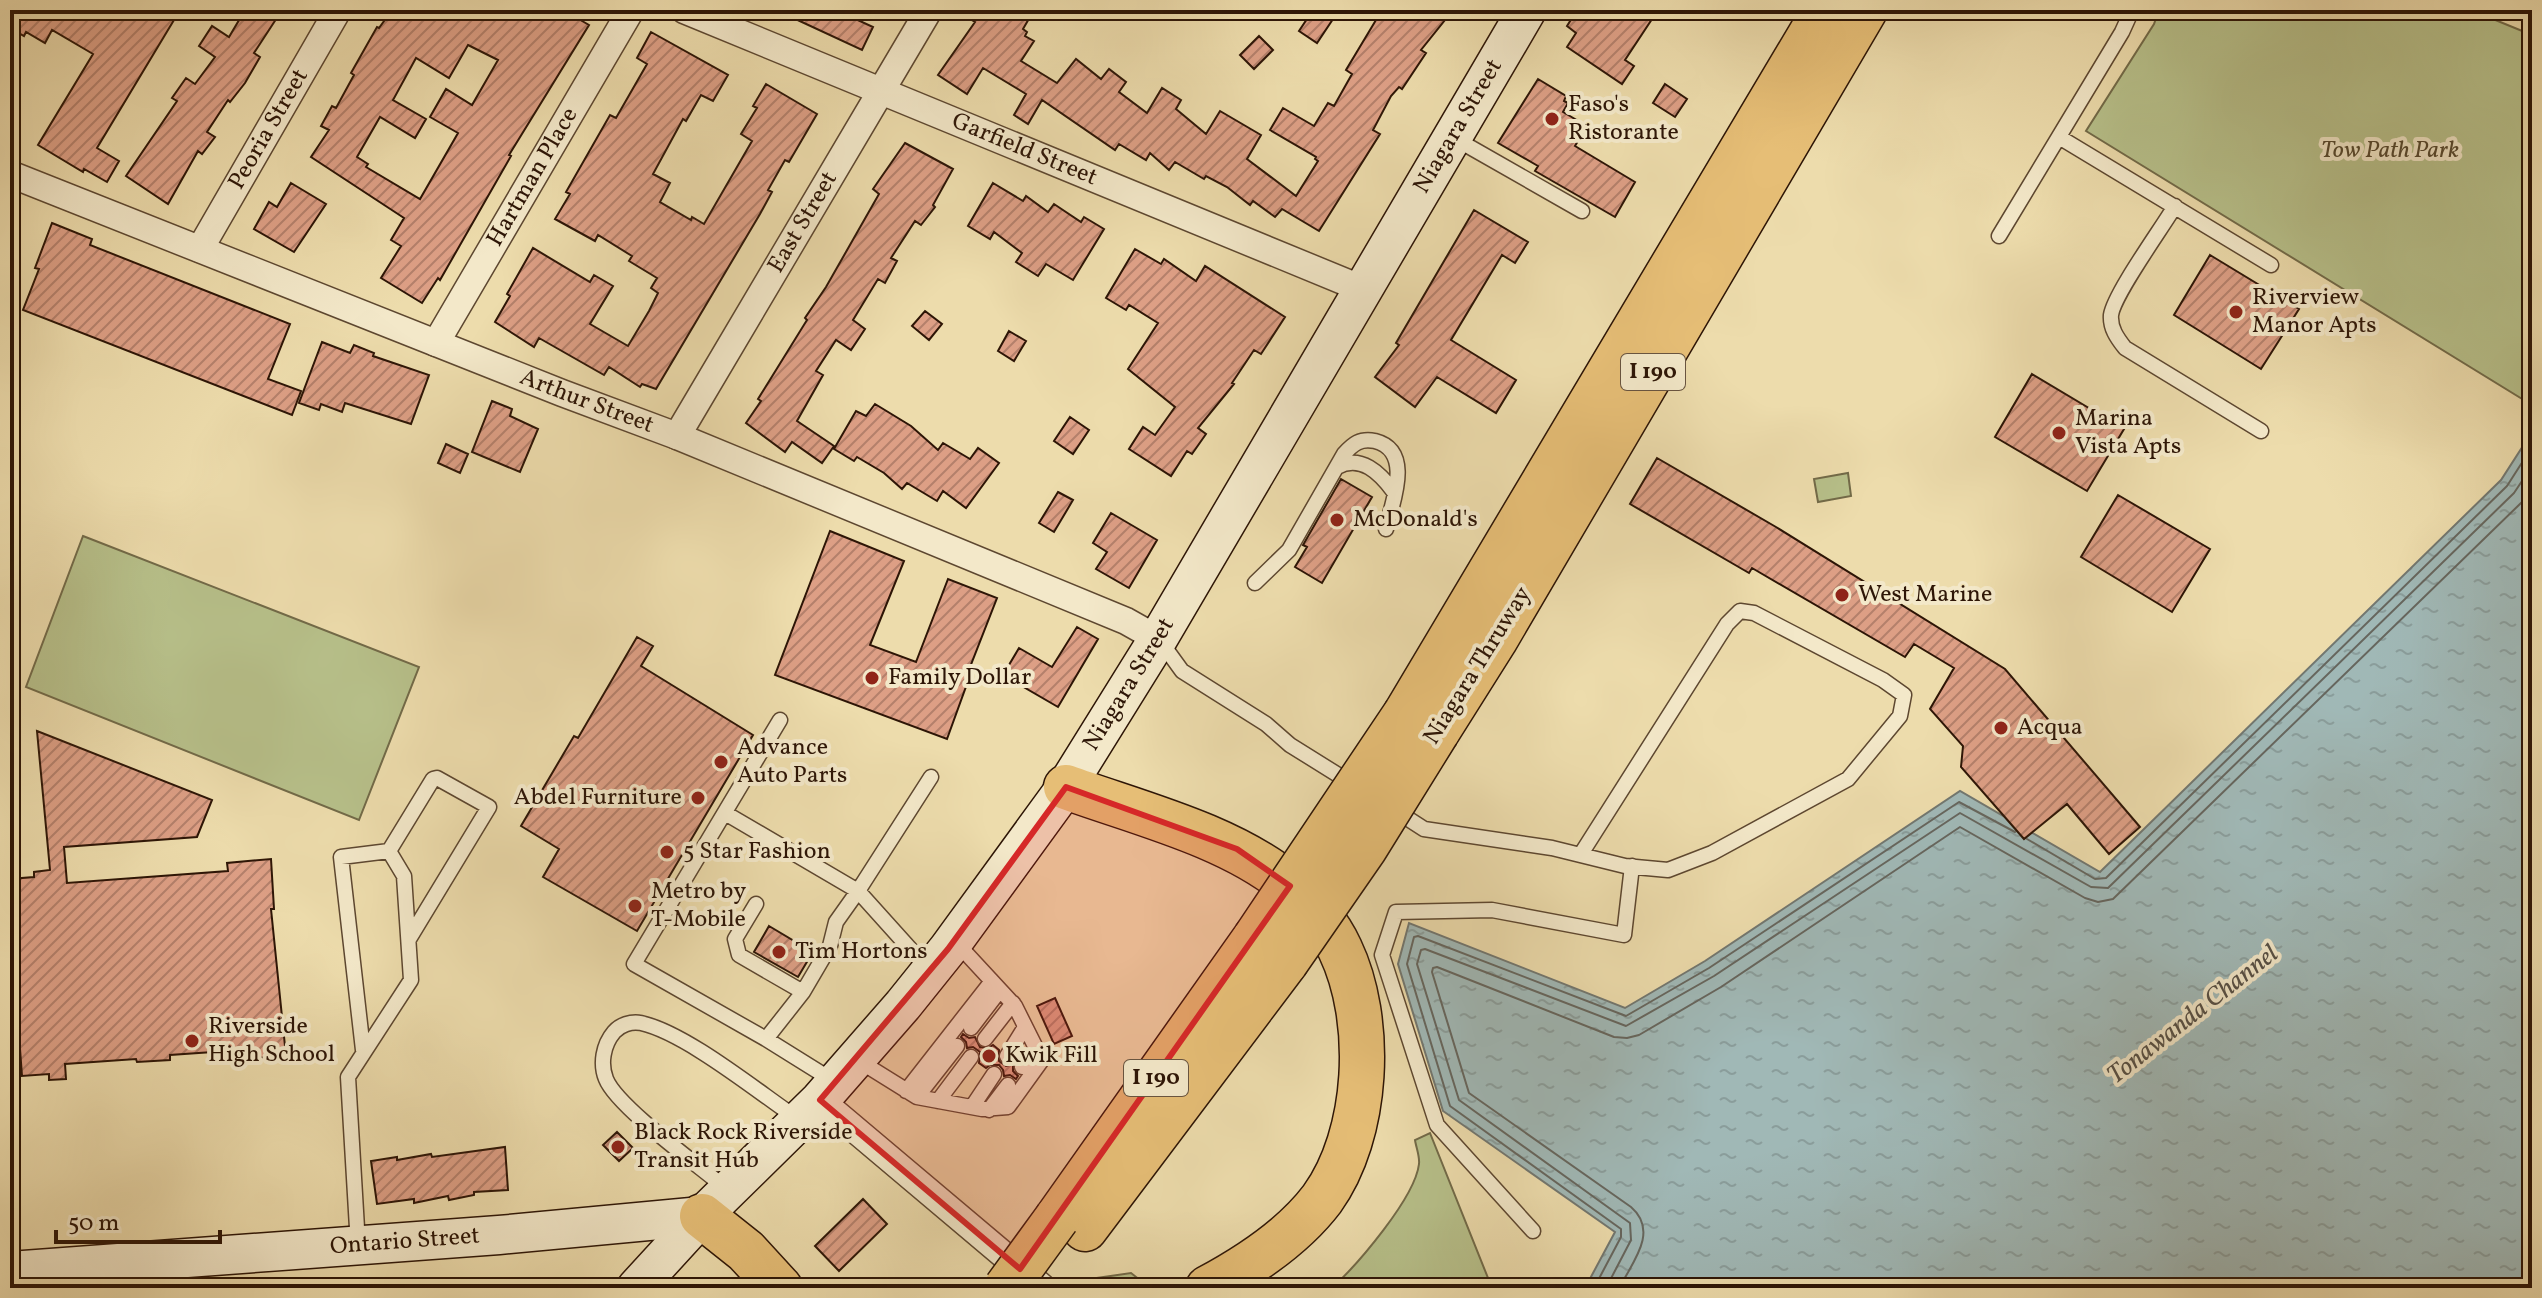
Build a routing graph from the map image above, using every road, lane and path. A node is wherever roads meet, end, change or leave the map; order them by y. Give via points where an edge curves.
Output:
1 (338, 10) edge
2 (631, 10) edge
3 (684, 10) edge
4 (929, 10) edge
5 (1527, 10) edge
6 (1825, 10) edge
7 (1865, 10) edge
8 (2132, 10) edge
9 (882, 91) junction
10 (1454, 137) junction
11 (2059, 137) junction
12 (10, 174) edge
13 (2175, 206) junction
14 (1582, 211) dead end
15 (1999, 236) dead end
16 (200, 249) junction
17 (2271, 265) dead end
18 (1365, 290) junction
19 (436, 343) junction
20 (2261, 431) dead end
21 (677, 436) junction
22 (1337, 467) junction
23 (1394, 492) junction
24 (1386, 529) dead end
25 (1255, 583) dead end
26 (1158, 639) junction
27 (780, 720) dead end
28 (1421, 722) junction
29 (931, 777) dead end
30 (1066, 787) junction
31 (725, 813) junction
32 (389, 851) junction
33 (1581, 854) junction
34 (1632, 866) junction
35 (858, 891) junction
36 (756, 904) dead end
37 (409, 939) junction
38 (941, 957) junction
39 (996, 986) junction
40 (803, 992) junction
41 (1013, 1003) junction
42 (1025, 1027) junction
43 (971, 1028) dead end
44 (766, 1039) junction
45 (985, 1039) dead end
46 (957, 1046) dead end
47 (1036, 1049) junction
48 (363, 1050) junction
49 (1007, 1056) dead end
50 (971, 1057) dead end
51 (1022, 1067) dead end
52 (994, 1074) dead end
53 (1008, 1085) dead end
54 (828, 1090) junction
55 (912, 1094) junction
56 (938, 1101) junction
57 (972, 1107) junction
58 (989, 1110) junction
59 (715, 1203) junction
60 (1070, 1226) junction
61 (1533, 1231) dead end
62 (358, 1245) junction
63 (10, 1271) edge
64 (1212, 1286) edge
65 (636, 1288) edge
66 (780, 1288) edge
67 (1006, 1288) edge
68 (1042, 1288) edge

1 - 16 street, Peoria Street
2 - 19 street, Hartman Place
3 - 9 street, Garfield Street
4 - 9 street, East Street
5 - 10 main road, Niagara Street
6 - 28 highway, Niagara Thruway / I 190
7 - 28 highway, Niagara Thruway / I 190 via 1495,640
8 - 11 lane
9 - 18 street, Garfield Street
9 - 21 street, East Street
10 - 14 lane
10 - 18 main road, Niagara Street
11 - 13 lane
11 - 15 lane
12 - 16 street, Arthur Street
13 - 17 lane
13 - 20 lane via 2114,305 2111,325 2125,348
16 - 19 street, Arthur Street
18 - 26 main road, Niagara Street
19 - 21 street, Arthur Street
21 - 26 street, Arthur Street via 1126,621
22 - 23 lane via 1357,462 1373,469
22 - 23 lane via 1355,442 1381,443 1397,458
22 - 25 lane via 1289,550
23 - 24 lane
26 - 30 main road, Niagara Street
26 - 33 lane via 1182,671 1424,829
27 - 31 lane
28 - 60 highway, Niagara Thruway / I 190, bridge via 1365,848 1270,950
29 - 35 lane
30 - 38 main road, Niagara Street
30 - 64 highway via 1210,838 1264,865 1327,926 1354,987 1360,1089 1342,1164 1304,1219
31 - 35 lane
31 - 44 lane via 634,964
32 - 37 lane via 404,876
32 - 37 lane via 433,779 489,807
32 - 48 lane via 341,857
33 - 34 lane
33 - 34 lane via 1740,611 1754,613 1904,695 1900,716 1848,779 1712,853 1668,870
34 - 61 lane via 1624,935 1492,910 1396,912 1382,955 1437,1125
35 - 38 lane
35 - 40 lane via 836,922 830,946
36 - 40 lane via 735,939 739,955
37 - 48 lane via 411,980
38 - 39 lane via 965,952
38 - 54 main road, Niagara Street
39 - 41 lane
39 - 43 lane
39 - 55 lane
40 - 44 lane
41 - 42 lane
41 - 45 lane
42 - 47 lane
42 - 49 lane
44 - 54 lane
46 - 55 lane
47 - 51 lane
47 - 58 lane via 1042,1060 1008,1107
48 - 62 lane via 348,1077
50 - 56 lane
52 - 57 lane
53 - 58 lane
54 - 55 lane
54 - 59 main road, Niagara Street
54 - 59 lane via 640,1022 616,1030 604,1051 606,1081
54 - 68 street
55 - 56 lane
56 - 57 lane
57 - 58 lane
59 - 62 main road, Ontario Street
59 - 65 main road, Niagara Street
59 - 66 highway via 746,1251
60 - 67 highway, Niagara Thruway / I 190, bridge
60 - 68 highway, Niagara Thruway / I 190
62 - 63 main road, Ontario Street

